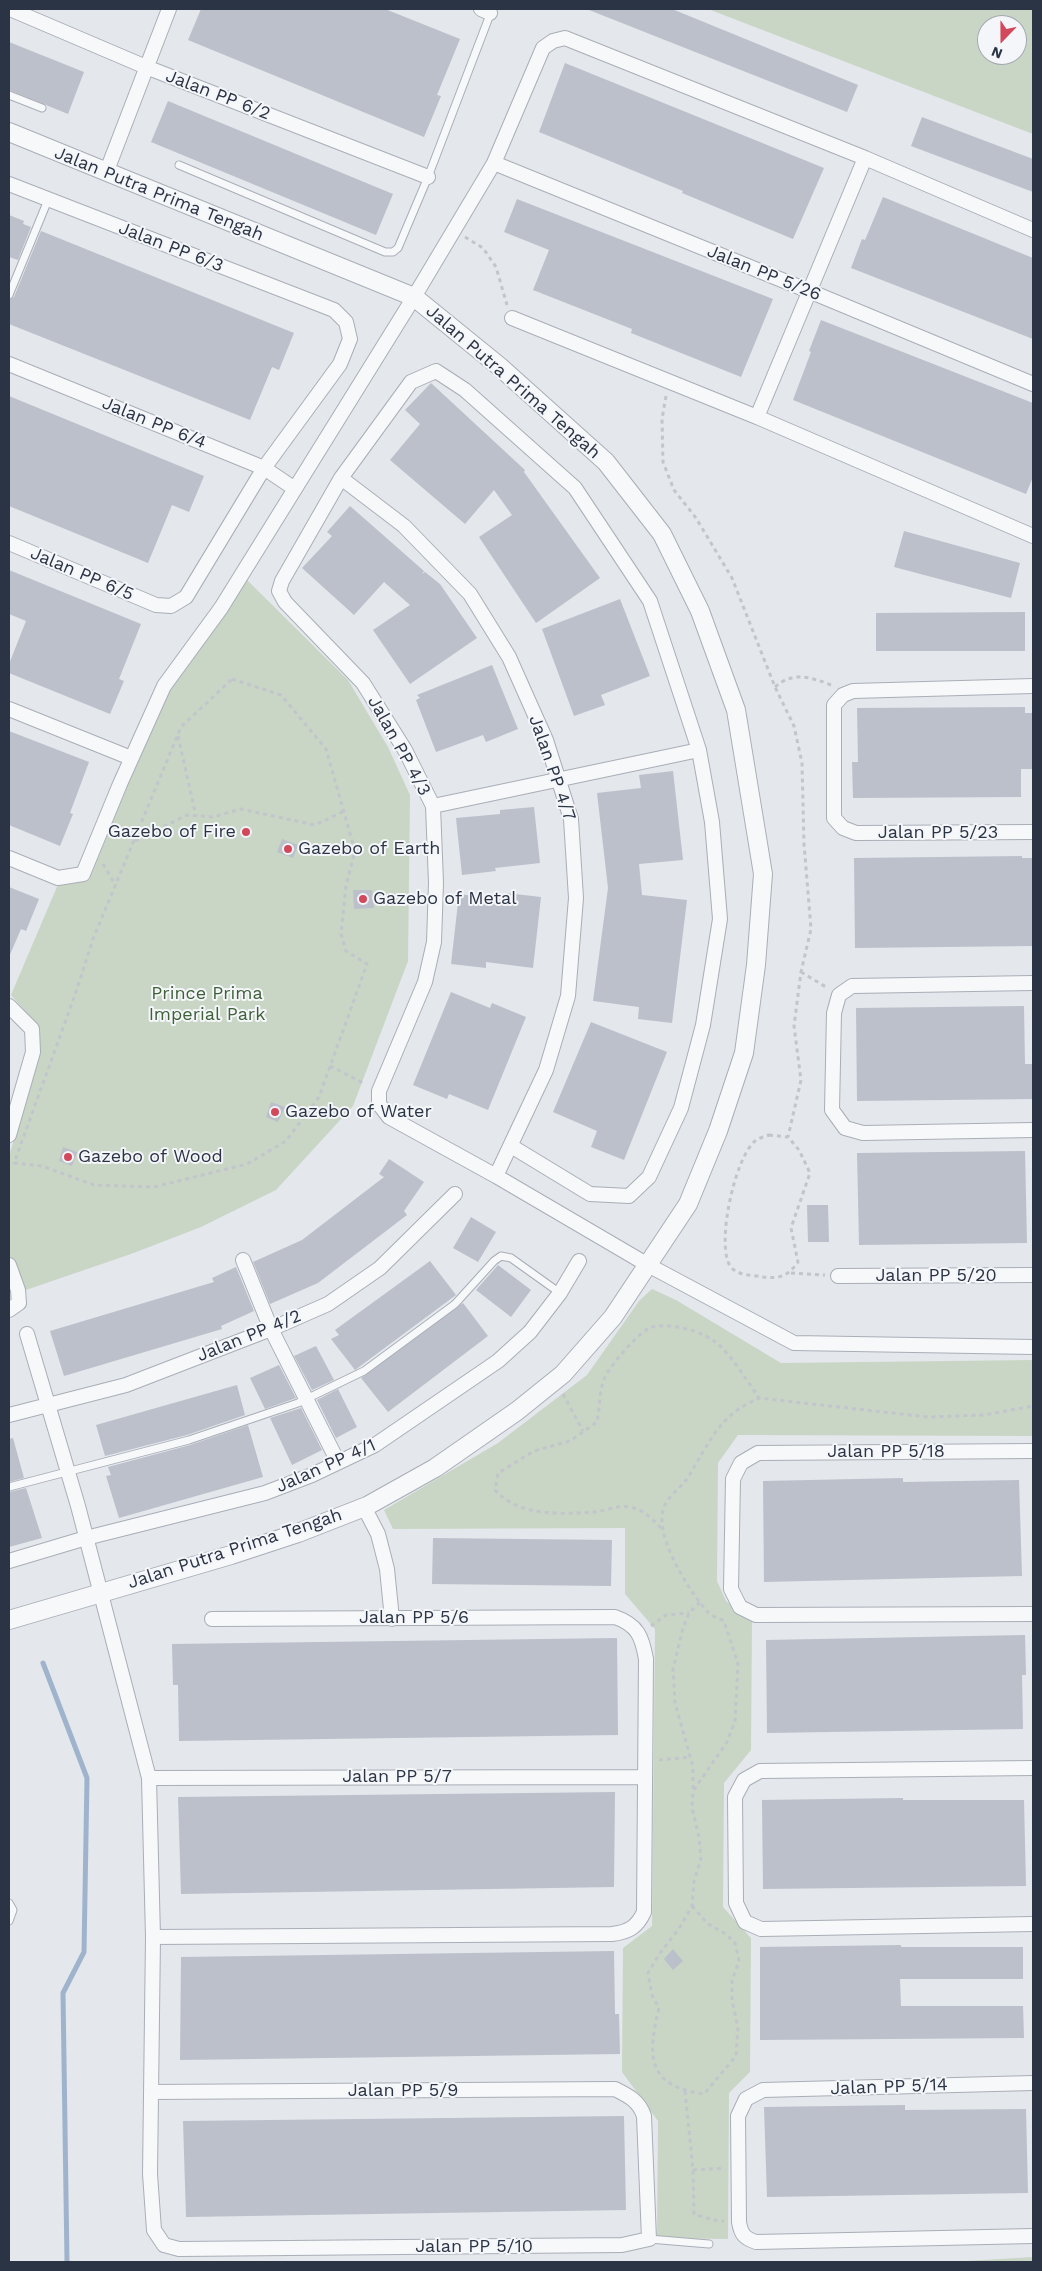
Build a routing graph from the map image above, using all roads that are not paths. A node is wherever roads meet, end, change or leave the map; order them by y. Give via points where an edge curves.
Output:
1 (10, 9) edge
2 (169, 9) edge
3 (488, 10) edge
4 (146, 67) junction
5 (9, 95) edge
6 (42, 108) dead end
7 (9, 132) edge
8 (865, 158) junction
9 (494, 164) junction
10 (179, 165) dead end
11 (106, 173) junction
12 (428, 177) junction
13 (9, 184) edge
14 (48, 200) junction
15 (1033, 230) edge
16 (809, 291) junction
17 (9, 295) edge
18 (414, 298) junction
19 (512, 318) road end
20 (9, 364) edge
21 (1033, 384) edge
22 (757, 418) junction
23 (264, 468) junction
24 (342, 478) junction
25 (296, 489) junction
26 (1033, 536) edge
27 (9, 543) edge
28 (1033, 686) edge
29 (9, 709) edge
30 (699, 750) junction
31 (131, 758) junction
32 (559, 780) junction
33 (433, 806) junction
34 (1033, 832) edge
35 (9, 858) edge
36 (1033, 983) edge
37 (9, 1006) edge
38 (1033, 1130) edge
39 (9, 1135) edge
40 (511, 1146) junction
41 (496, 1176) junction
42 (455, 1194) dead end
43 (243, 1260) dead end
44 (578, 1261) dead end
45 (9, 1265) edge
46 (648, 1266) junction
47 (1033, 1275) edge
48 (838, 1276) road end
49 (560, 1293) junction
50 (14, 1306) edge
51 (271, 1329) junction
52 (27, 1334) dead end
53 (1033, 1347) edge
54 (306, 1398) junction
55 (48, 1406) junction
56 (9, 1415) edge
57 (1033, 1452) edge
58 (338, 1462) junction
59 (68, 1472) junction
60 (9, 1487) edge
61 (364, 1507) junction
62 (86, 1538) junction
63 (9, 1561) edge
64 (99, 1592) junction
65 (1033, 1614) edge
66 (392, 1619) junction
67 (9, 1620) edge
68 (212, 1620) dead end
69 (1033, 1768) edge
70 (645, 1777) junction
71 (149, 1778) junction
72 (9, 1903) edge
73 (9, 1921) edge
74 (1033, 1924) edge
75 (153, 1937) junction
76 (1033, 2083) edge
77 (151, 2092) junction
78 (1033, 2236) edge
79 (649, 2239) junction
80 (709, 2244) dead end

1 - 4 street, Jalan PP 6/2
2 - 4 street
3 - 12 lane
4 - 11 street
4 - 12 street, Jalan PP 6/2
5 - 6 lane
7 - 11 street, Jalan Putra Prima Tengah
8 - 9 street via 565,38 543,48
8 - 15 street
8 - 16 street
9 - 16 street, Jalan PP 5/26
9 - 18 street
10 - 12 lane via 385,252 398,248
11 - 18 street, Jalan Putra Prima Tengah
13 - 14 street, Jalan PP 6/3
14 - 17 lane
14 - 23 street, Jalan PP 6/3 via 334,310 346,322 350,339 340,364
16 - 21 street, Jalan PP 5/26
16 - 22 street
18 - 25 street
18 - 46 street, Jalan Putra Prima Tengah via 500,366 606,462 662,534 700,612 736,710 763,874 756,965 744,1052 718,1131 688,1204
19 - 22 street
20 - 23 street, Jalan PP 6/4
22 - 26 street
23 - 25 street, Jalan PP 6/4
23 - 27 street, Jalan PP 6/5 via 186,597 171,606 156,605
24 - 30 street via 411,382 436,371 465,390 575,488 650,601
24 - 32 street, Jalan PP 4/7 via 404,526 470,594 509,656 546,740
24 - 33 street, Jalan PP 4/3 via 279,591 285,602 363,683 405,750
25 - 31 street via 221,608 164,686
28 - 34 street, Jalan PP 5/23 via 853,691 834,705 834,818 844,828 856,833
29 - 31 street
30 - 32 street
30 - 40 street via 712,822 720,920 703,1025 681,1108 649,1178 629,1196 590,1194
31 - 35 street via 83,874 58,878
32 - 33 street
32 - 40 street, Jalan PP 4/7 via 571,819 576,898 568,996 546,1070
33 - 41 street, Jalan PP 4/3 via 434,942 425,982 379,1098 389,1117
36 - 38 street via 852,986 839,995 834,1013 832,1110 845,1128 863,1133
37 - 39 street via 32,1029 33,1052
40 - 41 street, Jalan PP 4/7
41 - 46 street
42 - 51 street, Jalan PP 4/2 via 380,1268 328,1304
43 - 51 street
44 - 49 street, Jalan PP 4/1
45 - 50 street via 18,1290
46 - 53 street via 794,1343
46 - 61 street, Jalan Putra Prima Tengah via 613,1317 563,1374 436,1468
47 - 48 street, Jalan PP 5/20
49 - 54 lane via 511,1258 501,1256 455,1304 364,1371
49 - 58 street, Jalan PP 4/1 via 530,1332 498,1360 374,1445
51 - 54 street
51 - 55 street, Jalan PP 4/2 via 126,1385
52 - 55 street
54 - 58 street
54 - 59 lane via 189,1440
55 - 56 street, Jalan PP 4/2
55 - 59 street
57 - 65 street, Jalan PP 5/18 via 758,1453 741,1464 733,1480 731,1589 740,1607 756,1615
58 - 62 street, Jalan PP 4/1 via 264,1493
59 - 60 lane
59 - 62 street
61 - 64 street, Jalan Putra Prima Tengah via 231,1555
61 - 66 street via 378,1534 387,1569
62 - 63 street, Jalan PP 4/1
62 - 64 street
64 - 67 street, Jalan Putra Prima Tengah
64 - 71 street
66 - 68 street, Jalan PP 5/6
66 - 70 street, Jalan PP 5/6 via 615,1617 629,1622 643,1644 646,1659
69 - 74 street via 760,1771 744,1780 735,1797 736,1903 745,1922 761,1929
70 - 71 street, Jalan PP 5/7
70 - 75 street via 644,1912 639,1922 623,1933
71 - 75 street
72 - 73 lane via 13,1910
75 - 77 street
76 - 78 street, Jalan PP 5/14 via 763,2090 746,2099 738,2116 739,2222 745,2239 756,2242
77 - 79 street, Jalan PP 5/9 via 615,2090 640,2105 644,2116
77 - 79 street, Jalan PP 5/10 via 150,2174 154,2230 164,2245 179,2249 622,2245
79 - 80 lane

